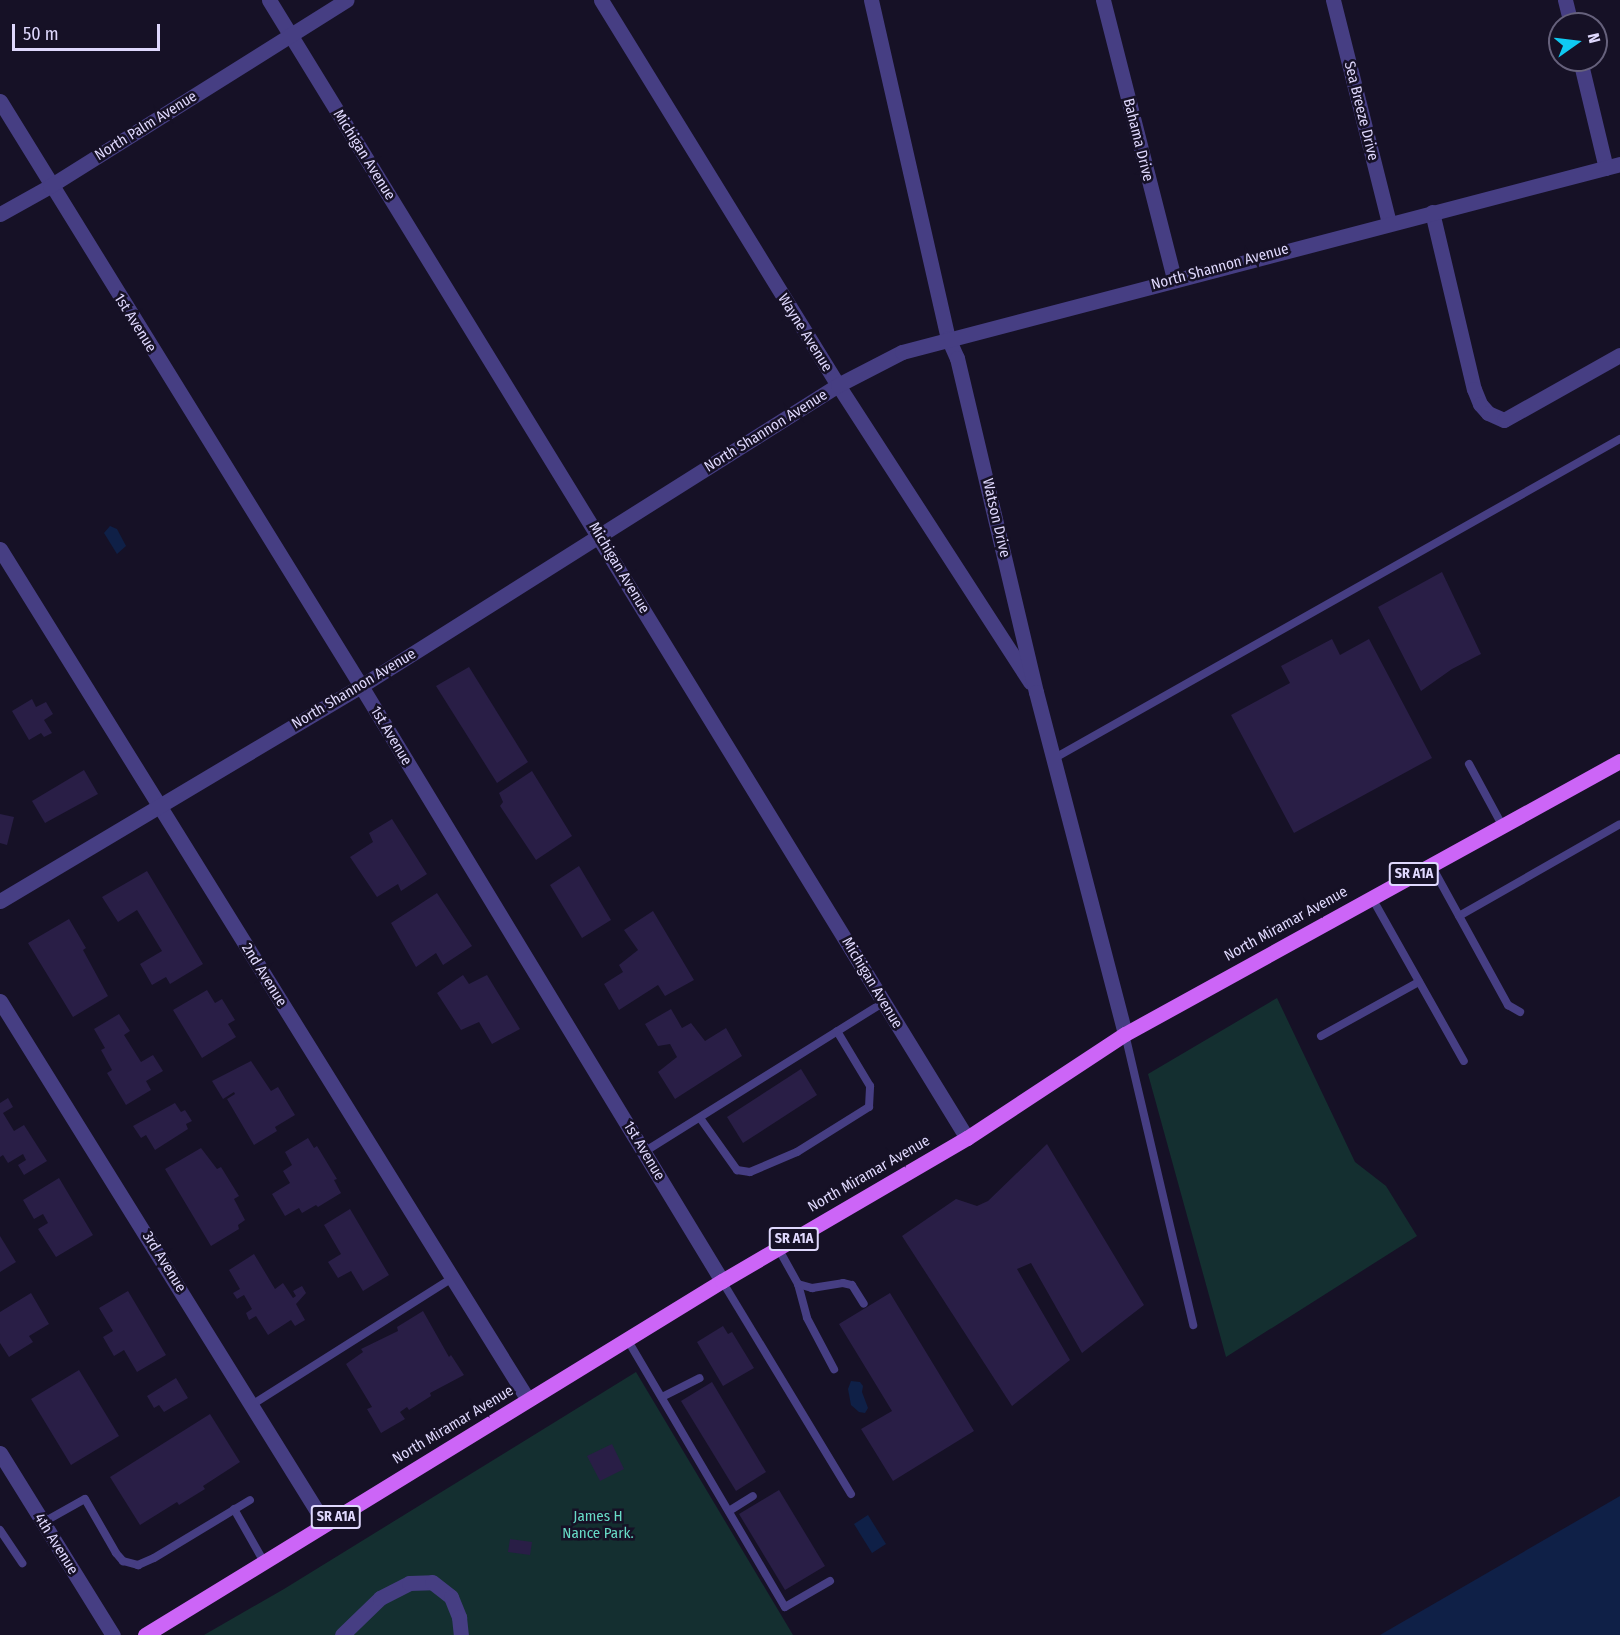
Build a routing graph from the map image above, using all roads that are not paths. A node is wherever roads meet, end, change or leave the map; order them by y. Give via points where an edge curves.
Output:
1 (269, 0) edge
2 (346, 0) edge
3 (601, 0) edge
4 (870, 0) edge
5 (1103, 0) edge
6 (1333, 0) edge
7 (291, 36) junction
8 (1584, 72) edge
9 (0, 101) edge
10 (1613, 166) edge
11 (50, 186) junction
12 (1432, 212) junction
13 (0, 214) edge
14 (1389, 223) junction
15 (1174, 279) junction
16 (948, 338) junction
17 (1620, 355) edge
18 (838, 385) junction
19 (1620, 439) edge
20 (600, 537) junction
21 (0, 549) edge
22 (361, 686) junction
23 (1036, 692) junction
24 (1053, 759) junction
25 (1620, 761) edge
26 (1470, 764) dead end
27 (159, 806) junction
28 (1620, 824) edge
29 (1502, 825) junction
30 (1431, 865) junction
31 (1372, 898) junction
32 (0, 901) edge
33 (1459, 916) junction
34 (1419, 982) junction
35 (0, 1001) edge
36 (884, 1002) junction
37 (1520, 1012) dead end
38 (837, 1031) junction
39 (1125, 1034) junction
40 (1321, 1036) dead end
41 (1464, 1061) dead end
42 (700, 1118) junction
43 (967, 1138) junction
44 (644, 1152) junction
45 (778, 1248) junction
46 (452, 1278) junction
47 (722, 1281) junction
48 (798, 1284) junction
49 (864, 1304) dead end
50 (1193, 1325) dead end
51 (627, 1340) junction
52 (834, 1369) dead end
53 (700, 1378) dead end
54 (662, 1397) junction
55 (528, 1400) junction
56 (253, 1404) junction
57 (0, 1453) edge
58 (851, 1494) dead end
59 (753, 1496) dead end
60 (250, 1500) dead end
61 (234, 1509) junction
62 (729, 1510) junction
63 (42, 1523) junction
64 (325, 1524) junction
65 (0, 1530) edge
66 (264, 1562) junction
67 (21, 1563) dead end
68 (830, 1581) dead end
69 (113, 1635) edge
70 (145, 1635) edge
71 (342, 1635) edge
72 (461, 1635) edge

1 - 7 street, Michigan Avenue
2 - 7 street, North Palm Avenue
3 - 18 street, Wayne Avenue
4 - 16 street, Watson Drive
5 - 15 street, Bahama Drive
6 - 14 street, Sea Breeze Drive
7 - 11 street, North Palm Avenue
7 - 20 street, Michigan Avenue
8 - 10 street
9 - 11 street, 1st Avenue
10 - 12 street, North Shannon Avenue
11 - 13 street, North Palm Avenue
11 - 22 street, 1st Avenue
12 - 14 street, North Shannon Avenue
12 - 17 street via 1474,389 1488,413 1504,420
14 - 15 street, North Shannon Avenue
15 - 16 street, North Shannon Avenue
16 - 18 street, North Shannon Avenue via 902,352
16 - 23 street, Watson Drive via 957,358
18 - 20 street, North Shannon Avenue
18 - 23 street, Wayne Avenue
19 - 24 lane
20 - 22 street, North Shannon Avenue
20 - 36 street, Michigan Avenue
21 - 27 street, 2nd Avenue
22 - 27 street, North Shannon Avenue
22 - 44 street, 1st Avenue
23 - 24 street, Watson Drive
24 - 39 street, Watson Drive
25 - 29 main road, North Miramar Avenue / SR A1A
26 - 29 lane
27 - 32 street, North Shannon Avenue
27 - 46 street, 2nd Avenue
28 - 33 lane
29 - 30 main road, North Miramar Avenue / SR A1A
30 - 31 main road, North Miramar Avenue / SR A1A
30 - 33 lane
31 - 34 lane
31 - 39 main road, North Miramar Avenue / SR A1A
33 - 37 lane via 1509,1005
34 - 40 lane
34 - 41 lane
35 - 56 street, 3rd Avenue
36 - 38 lane
36 - 43 street, Michigan Avenue
38 - 42 lane
38 - 42 lane via 870,1086 869,1107 806,1147 750,1172 737,1170
39 - 43 main road, North Miramar Avenue / SR A1A
39 - 50 lane
42 - 44 lane
43 - 45 main road, North Miramar Avenue / SR A1A
44 - 47 street, 1st Avenue
45 - 47 main road, North Miramar Avenue / SR A1A
45 - 48 lane
46 - 55 street, 2nd Avenue
46 - 56 lane
47 - 51 main road, North Miramar Avenue / SR A1A
47 - 58 lane
48 - 49 lane via 812,1288 843,1283 852,1286
48 - 52 lane via 807,1318
51 - 54 lane
51 - 55 main road, North Miramar Avenue / SR A1A
53 - 54 lane
54 - 62 lane
55 - 64 main road, North Miramar Avenue / SR A1A
56 - 64 street, 3rd Avenue
57 - 63 street, 4th Avenue
59 - 62 lane
60 - 61 lane
61 - 63 lane via 138,1565 123,1561 116,1553 85,1499
61 - 66 lane
62 - 68 lane via 785,1607
63 - 69 street, 4th Avenue
64 - 66 main road, North Miramar Avenue / SR A1A
65 - 67 lane
66 - 70 main road, North Miramar Avenue / SR A1A
71 - 72 street via 380,1598 408,1582 432,1582 451,1597

